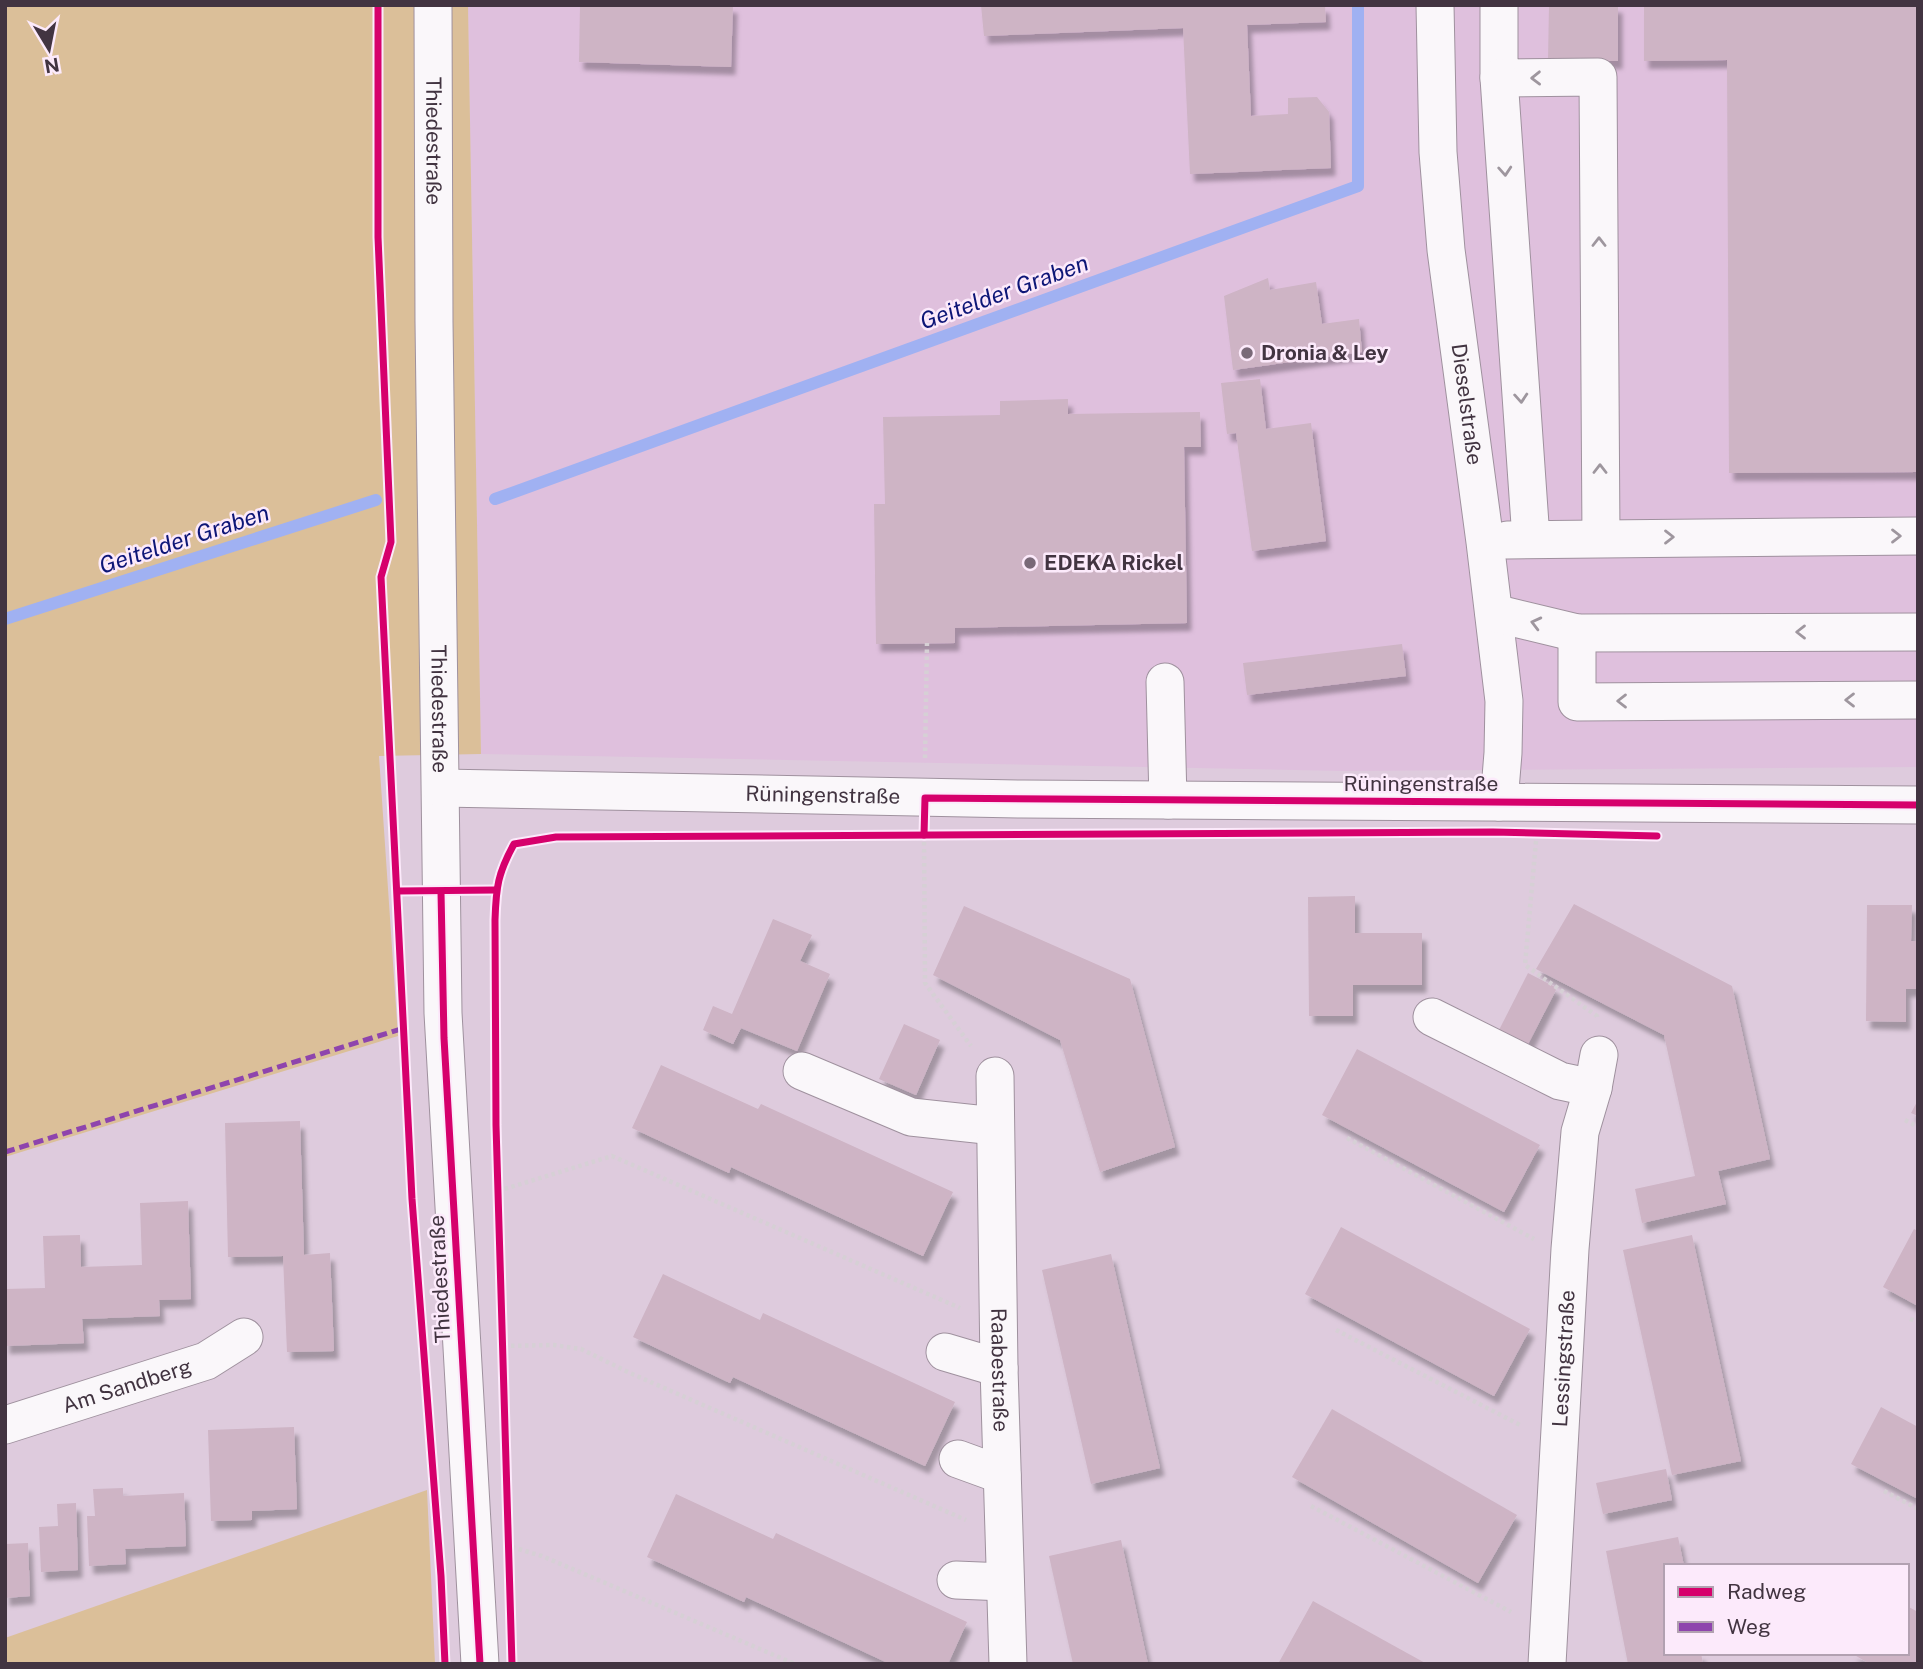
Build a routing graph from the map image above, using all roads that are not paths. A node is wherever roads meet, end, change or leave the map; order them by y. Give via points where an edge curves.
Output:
1 (433, 5) edge
2 (1435, 5) edge
3 (1499, 5) edge
4 (1499, 78) junction
5 (1918, 536) edge
6 (1601, 538) junction
7 (1531, 539) junction
8 (1485, 541) junction
9 (1494, 613) junction
10 (1918, 632) edge
11 (1577, 633) junction
12 (1165, 682) dead end
13 (1918, 700) edge
14 (441, 788) junction
15 (1168, 800) junction
16 (1499, 802) junction
17 (1918, 805) edge
18 (1432, 1017) dead end
19 (802, 1071) dead end
20 (995, 1076) road end
21 (995, 1125) junction
22 (244, 1337) dead end
23 (944, 1352) dead end
24 (999, 1368) junction
25 (5, 1425) edge
26 (958, 1459) dead end
27 (1002, 1475) junction
28 (956, 1580) dead end
29 (1005, 1582) junction
30 (480, 1664) edge
31 (1008, 1664) edge
32 (1547, 1664) edge

1 - 14 street, Thiedestraße
2 - 8 street, Dieselstraße via 1438,152 1446,250
3 - 4 street
6 -> 4 street via 1598,77
4 -> 7 street
6 -> 5 street
6 - 7 street
7 - 8 street
8 - 9 street, Dieselstraße
11 -> 9 street
9 - 16 street, Dieselstraße via 1504,702
10 -> 11 street
13 -> 11 street via 1577,702
12 - 15 street
14 - 15 street, Rüningenstraße
14 - 30 street, Thiedestraße via 444,1038
15 - 16 street, Rüningenstraße
16 - 17 street, Rüningenstraße
18 - 32 street, Lessingstraße via 1560,1080 1596,1071 1580,1132 1570,1249
19 - 21 street via 911,1117
20 - 21 street, Raabestraße
21 - 24 street, Raabestraße
22 - 25 street, Am Sandberg via 206,1361
23 - 24 street
24 - 27 street, Raabestraße
26 - 27 street
27 - 29 street, Raabestraße
28 - 29 street
29 - 31 street, Raabestraße

